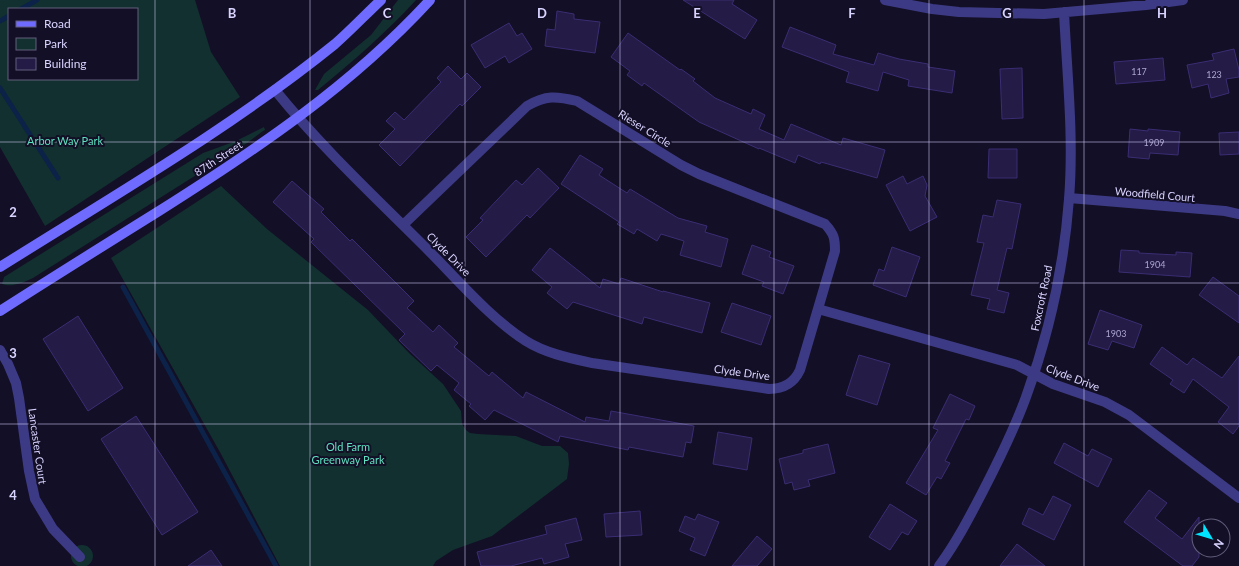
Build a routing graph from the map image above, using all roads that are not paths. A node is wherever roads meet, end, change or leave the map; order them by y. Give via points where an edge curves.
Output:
1 (381, 0) edge
2 (430, 0) edge
3 (885, 0) edge
4 (1183, 0) edge
5 (1064, 12) junction
6 (276, 90) junction
7 (298, 118) junction
8 (1069, 198) junction
9 (1239, 214) edge
10 (403, 225) junction
11 (0, 267) edge
12 (818, 309) junction
13 (0, 311) edge
14 (0, 350) edge
15 (1034, 375) junction
16 (1239, 498) edge
17 (80, 557) dead end
18 (939, 566) edge

1 - 6 street via 336,43
2 - 7 street, 87th Street via 366,62
3 - 5 street via 958,12
4 - 5 street
5 - 8 street, Foxcroft Road via 1070,141
6 - 7 street, Clyde Drive
6 - 11 street via 187,150
7 - 10 street, Clyde Drive
7 - 13 street, 87th Street via 183,196
8 - 9 street, Woodfield Court
8 - 15 street, Foxcroft Road via 1059,273
10 - 12 street, Clyde Drive via 494,316 526,341 554,354 592,363 776,389 796,378
10 - 12 street, Rieser Circle via 527,106 539,99 563,97 577,100 699,174 825,224 832,231 835,251
12 - 15 street, Clyde Drive via 1016,366
14 - 17 street, Lancaster Court via 16,383 35,499 53,529
15 - 16 street, Clyde Drive via 1105,402 1129,415
15 - 18 street, Foxcroft Road via 991,476 968,520

